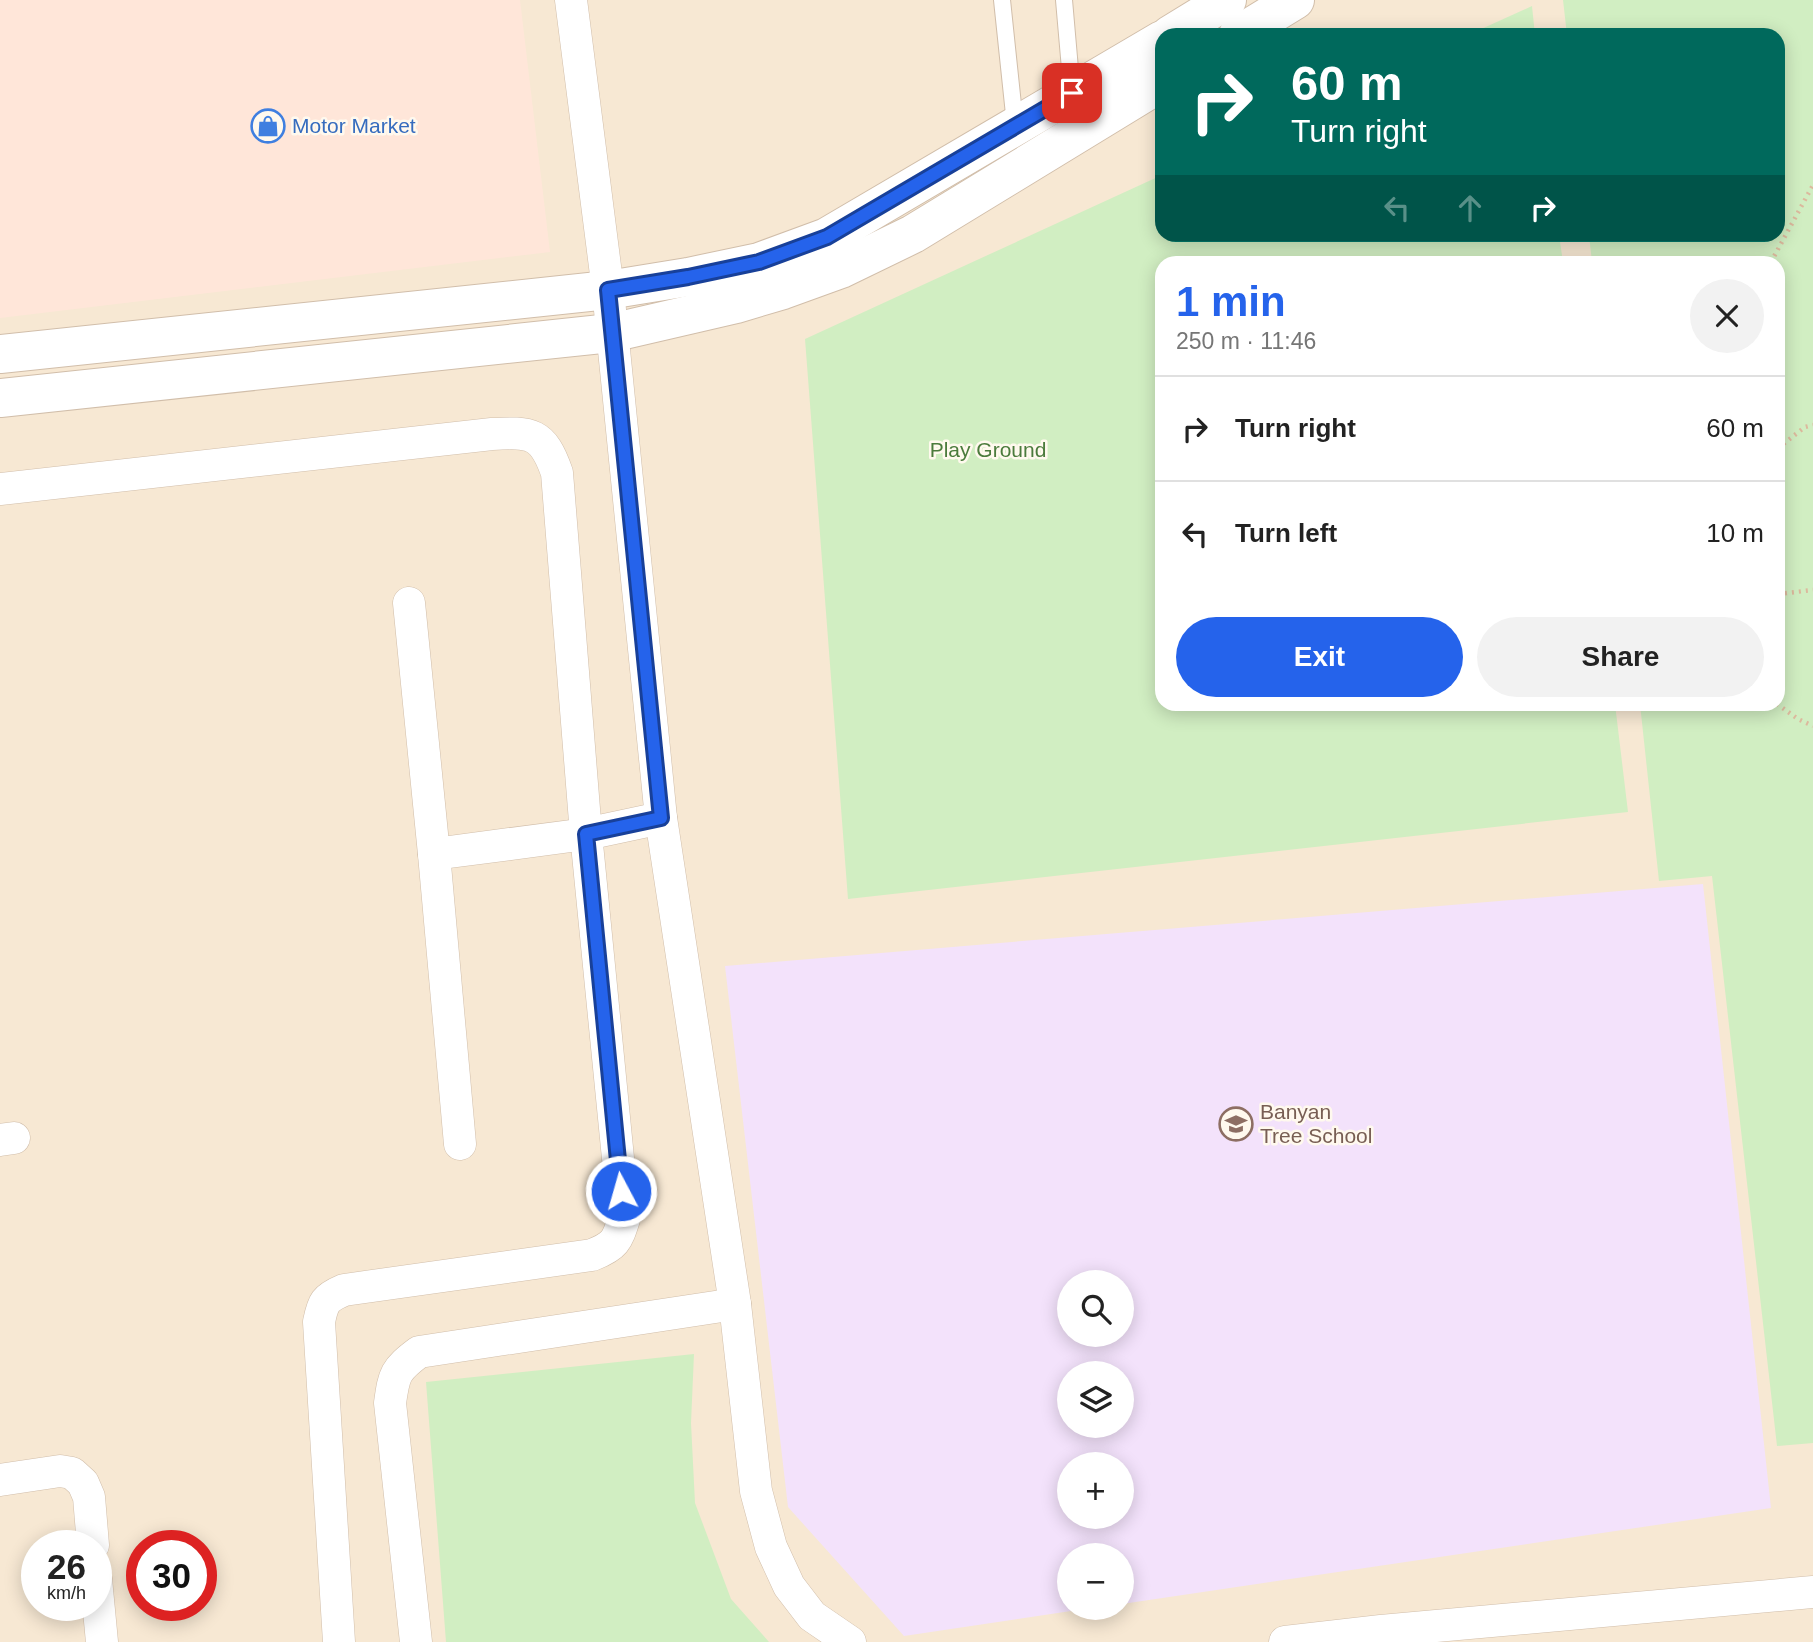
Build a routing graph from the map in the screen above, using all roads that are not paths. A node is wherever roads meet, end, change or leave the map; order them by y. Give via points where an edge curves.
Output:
1 (571, 0) edge
2 (1002, 0) edge
3 (1064, 0) edge
4 (1227, 0) edge
5 (1295, 0) edge
6 (1181, 28) edge
7 (1249, 28) edge
8 (1155, 46) edge
9 (1155, 84) edge
10 (1075, 113) junction
11 (1015, 126) junction
12 (1023, 168) junction
13 (608, 290) junction
14 (611, 333) junction
15 (54, 348) junction
16 (0, 354) edge
17 (61, 391) junction
18 (0, 397) edge
19 (0, 489) edge
20 (409, 603) dead end
21 (661, 818) junction
22 (586, 834) junction
23 (434, 854) junction
24 (460, 1144) dead end
25 (735, 1304) junction
26 (0, 1480) edge
27 (92, 1530) edge
28 (1813, 1592) edge
29 (100, 1621) edge
30 (1382, 1636) edge
31 (102, 1642) edge
32 (340, 1642) edge
33 (416, 1642) edge
34 (850, 1642) edge
35 (1285, 1642) edge

1 - 13 street
2 - 11 lane
3 - 10 lane
4 - 6 street
5 - 7 street
8 - 10 street
9 - 10 street
10 - 11 street
10 - 12 street
11 - 12 lane
11 - 13 street via 827,237 759,262
12 - 14 street via 913,234 841,269 736,304
13 - 14 street
13 - 15 street
14 - 17 street
14 - 21 street
15 - 16 street
15 - 17 street
17 - 18 street
19 - 22 street via 492,434 517,433 539,439 557,472
20 - 23 street
21 - 22 street
21 - 25 street
22 - 23 street
22 - 32 street via 624,1219 617,1241 592,1255 344,1290 329,1297 322,1307 319,1322
23 - 24 street
25 - 33 street via 419,1352 404,1364 393,1380 390,1403
25 - 34 street via 756,1491 771,1547 789,1586 813,1616
26 - 27 street via 72,1473 89,1497
28 - 30 street
29 - 31 street
30 - 35 street

